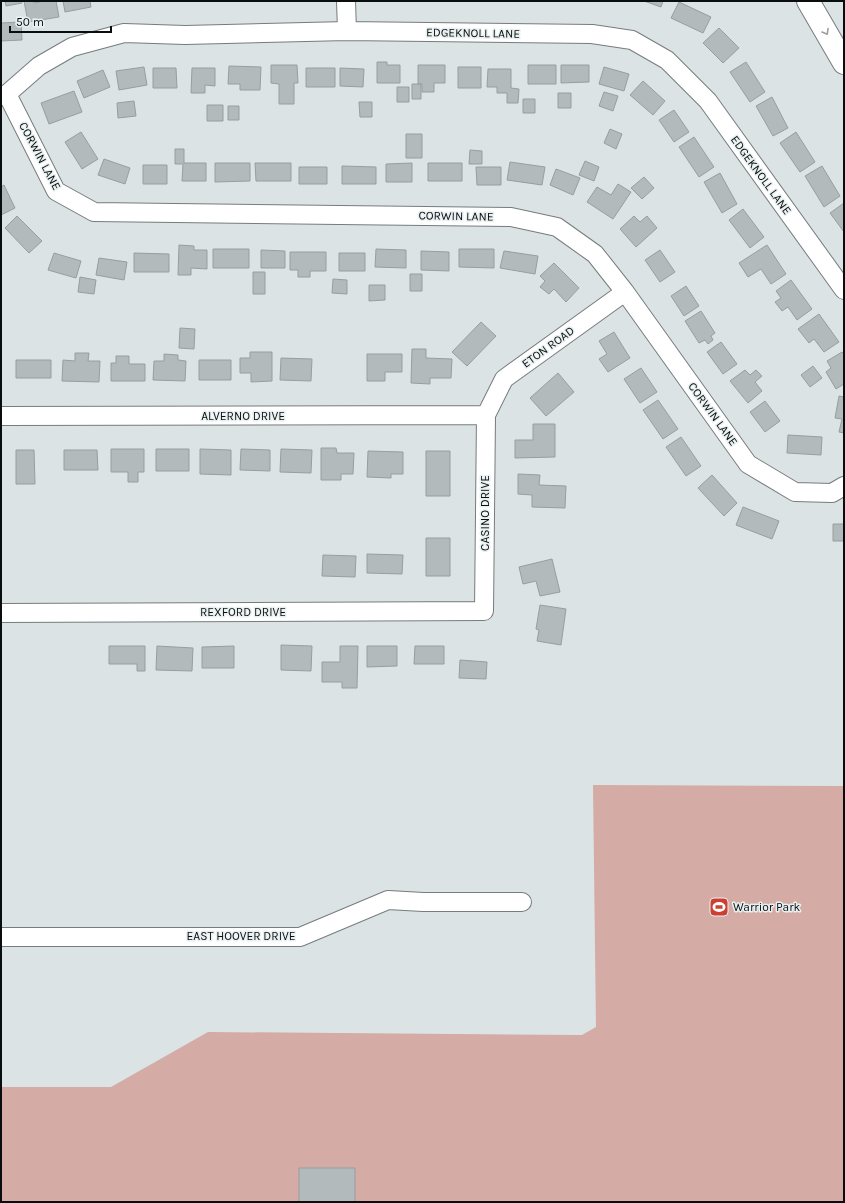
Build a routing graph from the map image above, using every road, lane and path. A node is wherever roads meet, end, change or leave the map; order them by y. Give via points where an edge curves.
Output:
1 (346, 1) edge
2 (808, 1) edge
3 (347, 31) junction
4 (844, 63) edge
5 (4, 95) edge
6 (844, 290) edge
7 (625, 292) junction
8 (486, 415) junction
9 (1, 416) edge
10 (844, 486) edge
11 (484, 612) joint
12 (1, 613) edge
13 (522, 902) dead end
14 (1, 936) edge

1 - 3 street
2 -> 4 highway
3 - 5 street, EDGEKNOLL LANE via 124,33 72,47 39,66
3 - 6 street, EDGEKNOLL LANE via 592,34 632,40 667,60 708,101
5 - 7 street, CORWIN LANE via 56,191 94,212 511,217 557,227 595,254
7 - 8 street, ETON ROAD via 504,379
7 - 10 street, CORWIN LANE via 748,464 795,492 832,493
8 - 9 street, ALVERNO DRIVE
8 - 11 street, CASINO DRIVE
11 - 12 street, REXFORD DRIVE
13 - 14 street, EAST HOOVER DRIVE via 388,900 300,937

